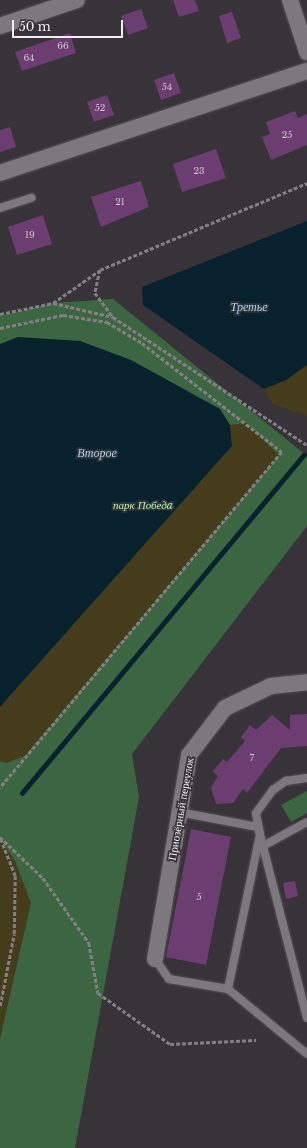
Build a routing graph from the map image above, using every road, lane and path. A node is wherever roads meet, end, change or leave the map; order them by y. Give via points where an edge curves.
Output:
1 (77, 0) edge
2 (290, 0) edge
3 (0, 26) edge
4 (307, 52) edge
5 (307, 71) edge
6 (0, 173) edge
7 (307, 184) edge
8 (30, 198) dead end
9 (0, 208) edge
10 (100, 270) junction
11 (53, 303) junction
12 (0, 314) edge
13 (113, 317) junction
14 (0, 328) edge
15 (307, 445) edge
16 (307, 682) edge
17 (307, 778) edge
18 (0, 788) edge
19 (180, 812) junction
20 (307, 822) edge
21 (258, 827) junction
22 (0, 838) edge
23 (263, 846) junction
24 (155, 959) joint
25 (228, 990) junction
26 (0, 1006) edge
27 (307, 1018) edge
28 (256, 1040) dead end
29 (307, 1054) edge

1 - 3 street
2 - 4 street
5 - 6 street
7 - 10 path
8 - 9 lane
10 - 11 path
10 - 13 path via 95,293
11 - 12 path
11 - 13 path
13 - 15 path
14 - 18 path via 63,316 107,322 142,343 282,452
16 - 19 street, Приозёрный переулок via 271,686 225,708 189,755
17 - 21 lane via 286,781 273,790 256,813
19 - 21 lane
19 - 24 street, Приозёрный переулок
20 - 23 lane
21 - 23 lane
21 - 25 lane
22 - 26 path via 15,876 14,934
22 - 28 path via 43,878 89,943 98,993 170,1044
23 - 27 lane
24 - 25 lane via 169,979
25 - 29 lane

